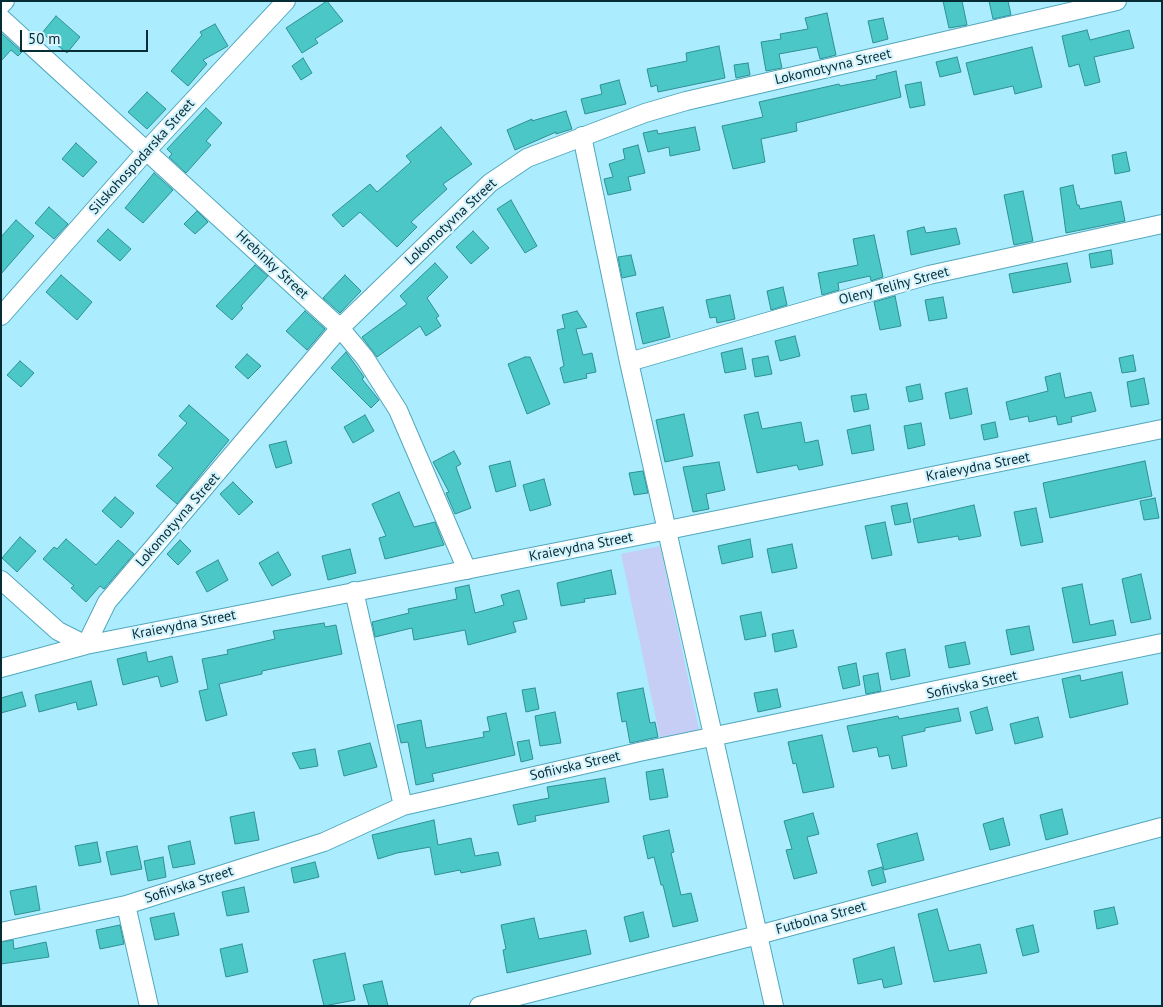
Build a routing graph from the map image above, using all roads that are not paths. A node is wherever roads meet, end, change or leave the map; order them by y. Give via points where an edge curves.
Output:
1 (5, 1) edge
2 (286, 1) edge
3 (1117, 1) edge
4 (1, 5) edge
5 (1, 18) edge
6 (582, 136) junction
7 (147, 150) junction
8 (1162, 224) edge
9 (1, 316) edge
10 (340, 328) junction
11 (629, 362) junction
12 (1162, 429) edge
13 (668, 530) junction
14 (467, 570) junction
15 (1, 580) edge
16 (354, 591) junction
17 (1162, 644) edge
18 (86, 645) junction
19 (1, 668) edge
20 (713, 738) junction
21 (403, 806) junction
22 (1162, 826) edge
23 (126, 905) junction
24 (1, 932) edge
25 (758, 935) junction
26 (149, 1006) edge
27 (479, 1006) edge
28 (774, 1006) edge

1 - 4 street
2 - 7 street, Silskohospodarska Street
3 - 6 street, Lokomotyvna Street via 686,101
5 - 7 street, Hrebinky Street
6 - 10 street, Lokomotyvna Street via 527,158 490,183
6 - 11 street
7 - 9 street, Silskohospodarska Street
7 - 10 street, Hrebinky Street
8 - 11 street, Oleny Telihy Street via 929,275
10 - 14 street, Hrebinky Street via 365,358 398,410
10 - 18 street, Lokomotyvna Street via 107,602
11 - 13 street
12 - 13 street, Kraievydna Street
13 - 14 street, Kraievydna Street
13 - 20 street
14 - 16 street, Kraievydna Street
15 - 18 street via 58,631
16 - 18 street, Kraievydna Street
16 - 21 street
17 - 20 street, Sofiivska Street
18 - 19 street, Kraievydna Street
20 - 21 street, Sofiivska Street
20 - 25 street
21 - 23 street, Sofiivska Street via 324,842
22 - 25 street, Futbolna Street
23 - 24 street, Sofiivska Street
23 - 26 street
25 - 27 street, Futbolna Street
25 - 28 street

